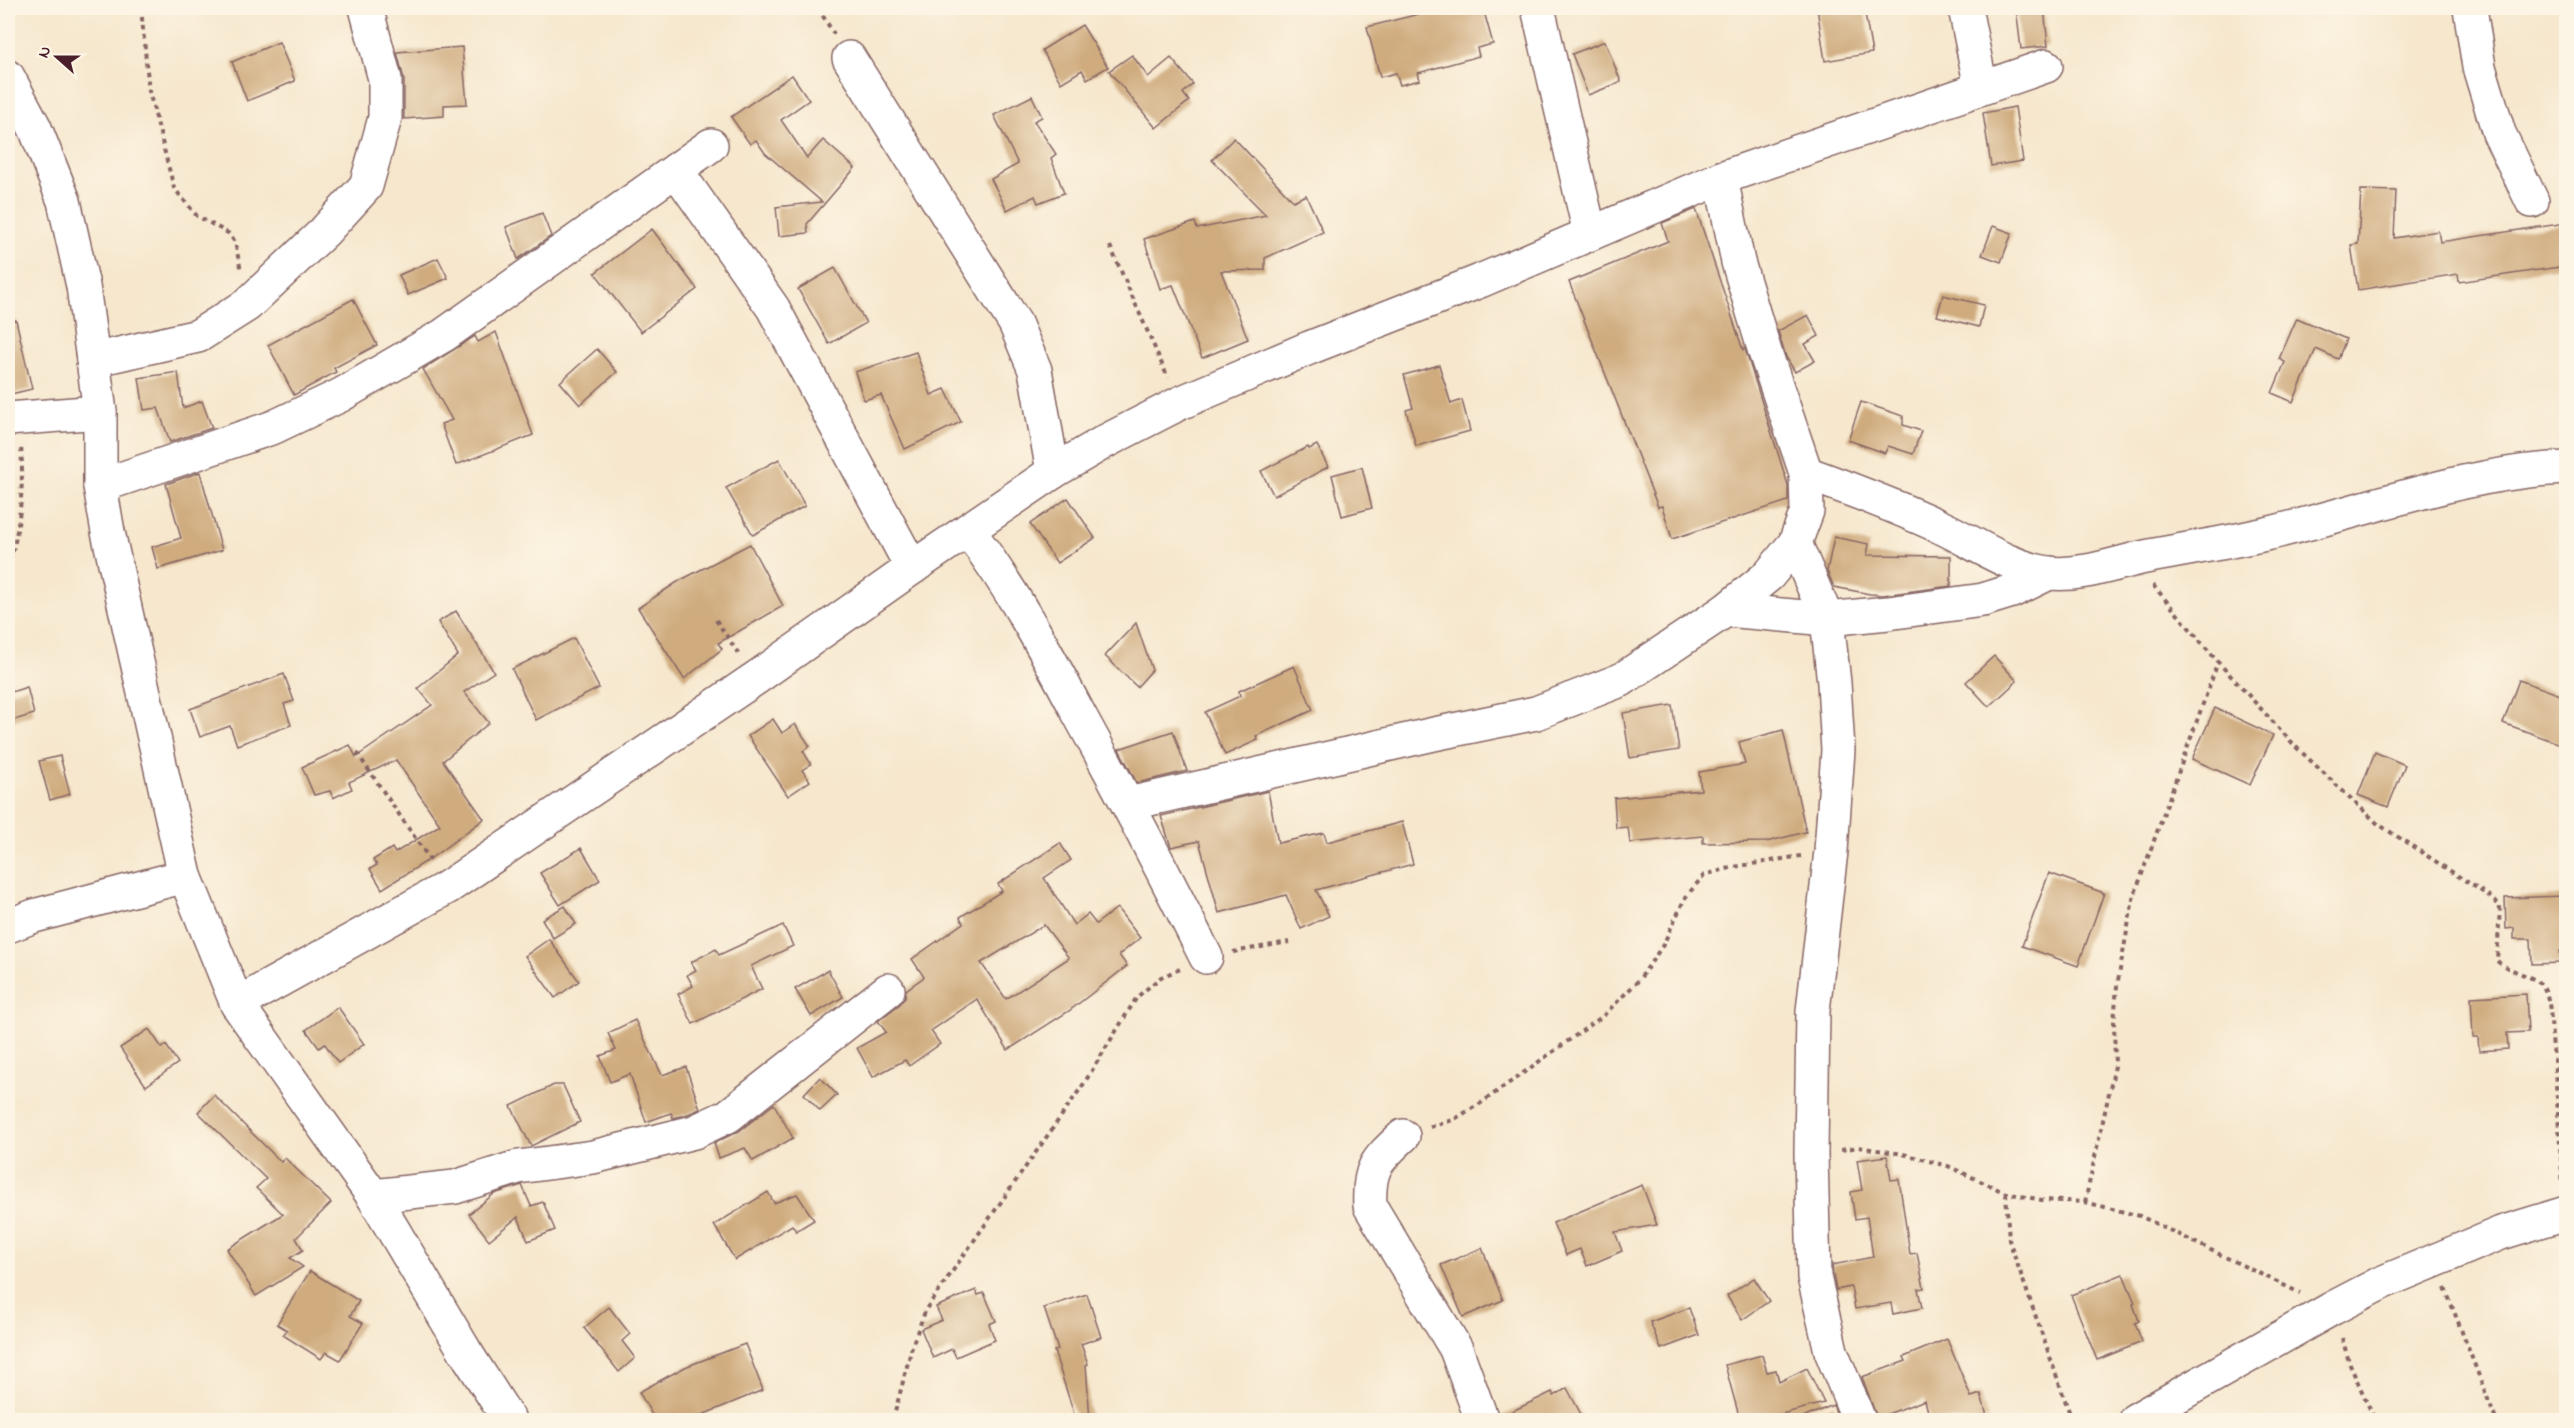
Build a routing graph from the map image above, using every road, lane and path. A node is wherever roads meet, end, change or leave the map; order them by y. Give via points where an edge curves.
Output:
1 (141, 8) edge
2 (366, 8) edge
3 (1538, 8) edge
4 (1965, 8) edge
5 (2470, 8) edge
6 (849, 58) dead end
7 (2046, 66) dead end
8 (8, 77) edge
9 (1980, 88) junction
10 (711, 145) dead end
11 (676, 170) junction
12 (1721, 178) junction
13 (2532, 201) dead end
14 (1590, 234) junction
15 (1110, 246) dead end
16 (247, 305) junction
17 (93, 360) junction
18 (1180, 403) junction
19 (100, 412) junction
20 (14, 418) edge
21 (2566, 468) edge
22 (1053, 472) junction
23 (1806, 473) junction
24 (100, 486) junction
25 (968, 530) junction
26 (1795, 543) junction
27 (2130, 560) junction
28 (912, 568) junction
29 (8, 569) edge
30 (2049, 573) junction
31 (1726, 610) junction
32 (1827, 619) junction
33 (716, 620) dead end
34 (2218, 662) junction
35 (756, 678) junction
36 (357, 753) dead end
37 (1128, 804) junction
38 (1831, 851) junction
39 (185, 876) junction
40 (448, 887) junction
41 (8, 926) edge
42 (1289, 942) dead end
43 (1206, 957) junction
44 (888, 990) dead end
45 (237, 1004) junction
46 (1403, 1136) joint
47 (1811, 1154) junction
48 (2006, 1193) junction
49 (373, 1196) junction
50 (2085, 1202) junction
51 (2566, 1213) edge
52 (2436, 1258) junction
53 (2333, 1308) junction
54 (509, 1420) edge
55 (893, 1420) edge
56 (1482, 1420) edge
57 (1858, 1420) edge
58 (2072, 1420) edge
59 (2135, 1420) edge
60 (2375, 1420) edge
61 (2496, 1420) edge

1 - 16 path via 149,91 174,188 197,216 228,233 235,242
2 - 16 street via 385,79 385,118 366,186
3 - 14 street
4 - 9 street
5 - 13 street via 2479,67 2499,133
6 - 22 street via 1015,322 1035,370
7 - 9 street
8 - 17 street via 35,128 64,201 84,286
9 - 12 street
10 - 11 street
11 - 24 street via 444,334 341,395 274,428
11 - 28 street via 773,308
12 - 14 street
12 - 23 street via 1738,262
14 - 18 street
15 - 18 path
16 - 17 street via 198,336
17 - 19 street
18 - 22 street
19 - 20 street
19 - 24 street
20 - 29 path via 23,476
21 - 27 street via 2526,470 2266,534
22 - 25 street
23 - 26 street via 1807,511
23 - 30 street via 1943,528 1998,557
24 - 39 street
25 - 28 street
25 - 37 street via 1046,652
26 - 31 street via 1769,574
26 - 32 street
27 - 30 street via 2081,572
27 - 34 path
28 - 35 street
30 - 32 street via 1983,600
31 - 32 street
31 - 37 street via 1621,680 1536,713
32 - 38 street via 1838,750
33 - 35 path
34 - 50 path via 2133,899 2117,986 2115,1066
34 - 51 path via 2296,747 2378,824 2500,906 2497,961 2506,969 2533,978 2543,988 2549,1010
35 - 40 street
36 - 40 path
37 - 43 street
38 - 46 path via 1704,875 1685,898 1663,945 1639,980 1603,1016 1453,1120
38 - 47 street via 1813,1011
39 - 41 street
39 - 45 street
40 - 45 street
42 - 43 path
43 - 55 path via 1161,977 1137,997 1083,1085 926,1309
44 - 49 street via 728,1116 694,1132 593,1156 518,1167 455,1187
45 - 49 street
46 - 56 street via 1377,1160 1369,1184 1370,1206 1456,1349
47 - 48 path via 1858,1147 1903,1154 1948,1166
47 - 57 street via 1814,1277 1831,1351
48 - 50 path
48 - 58 path via 2009,1240
49 - 54 street
50 - 53 path via 2140,1216
51 - 52 street
52 - 53 street
52 - 61 path via 2455,1318
53 - 59 street
53 - 60 path via 2350,1365

